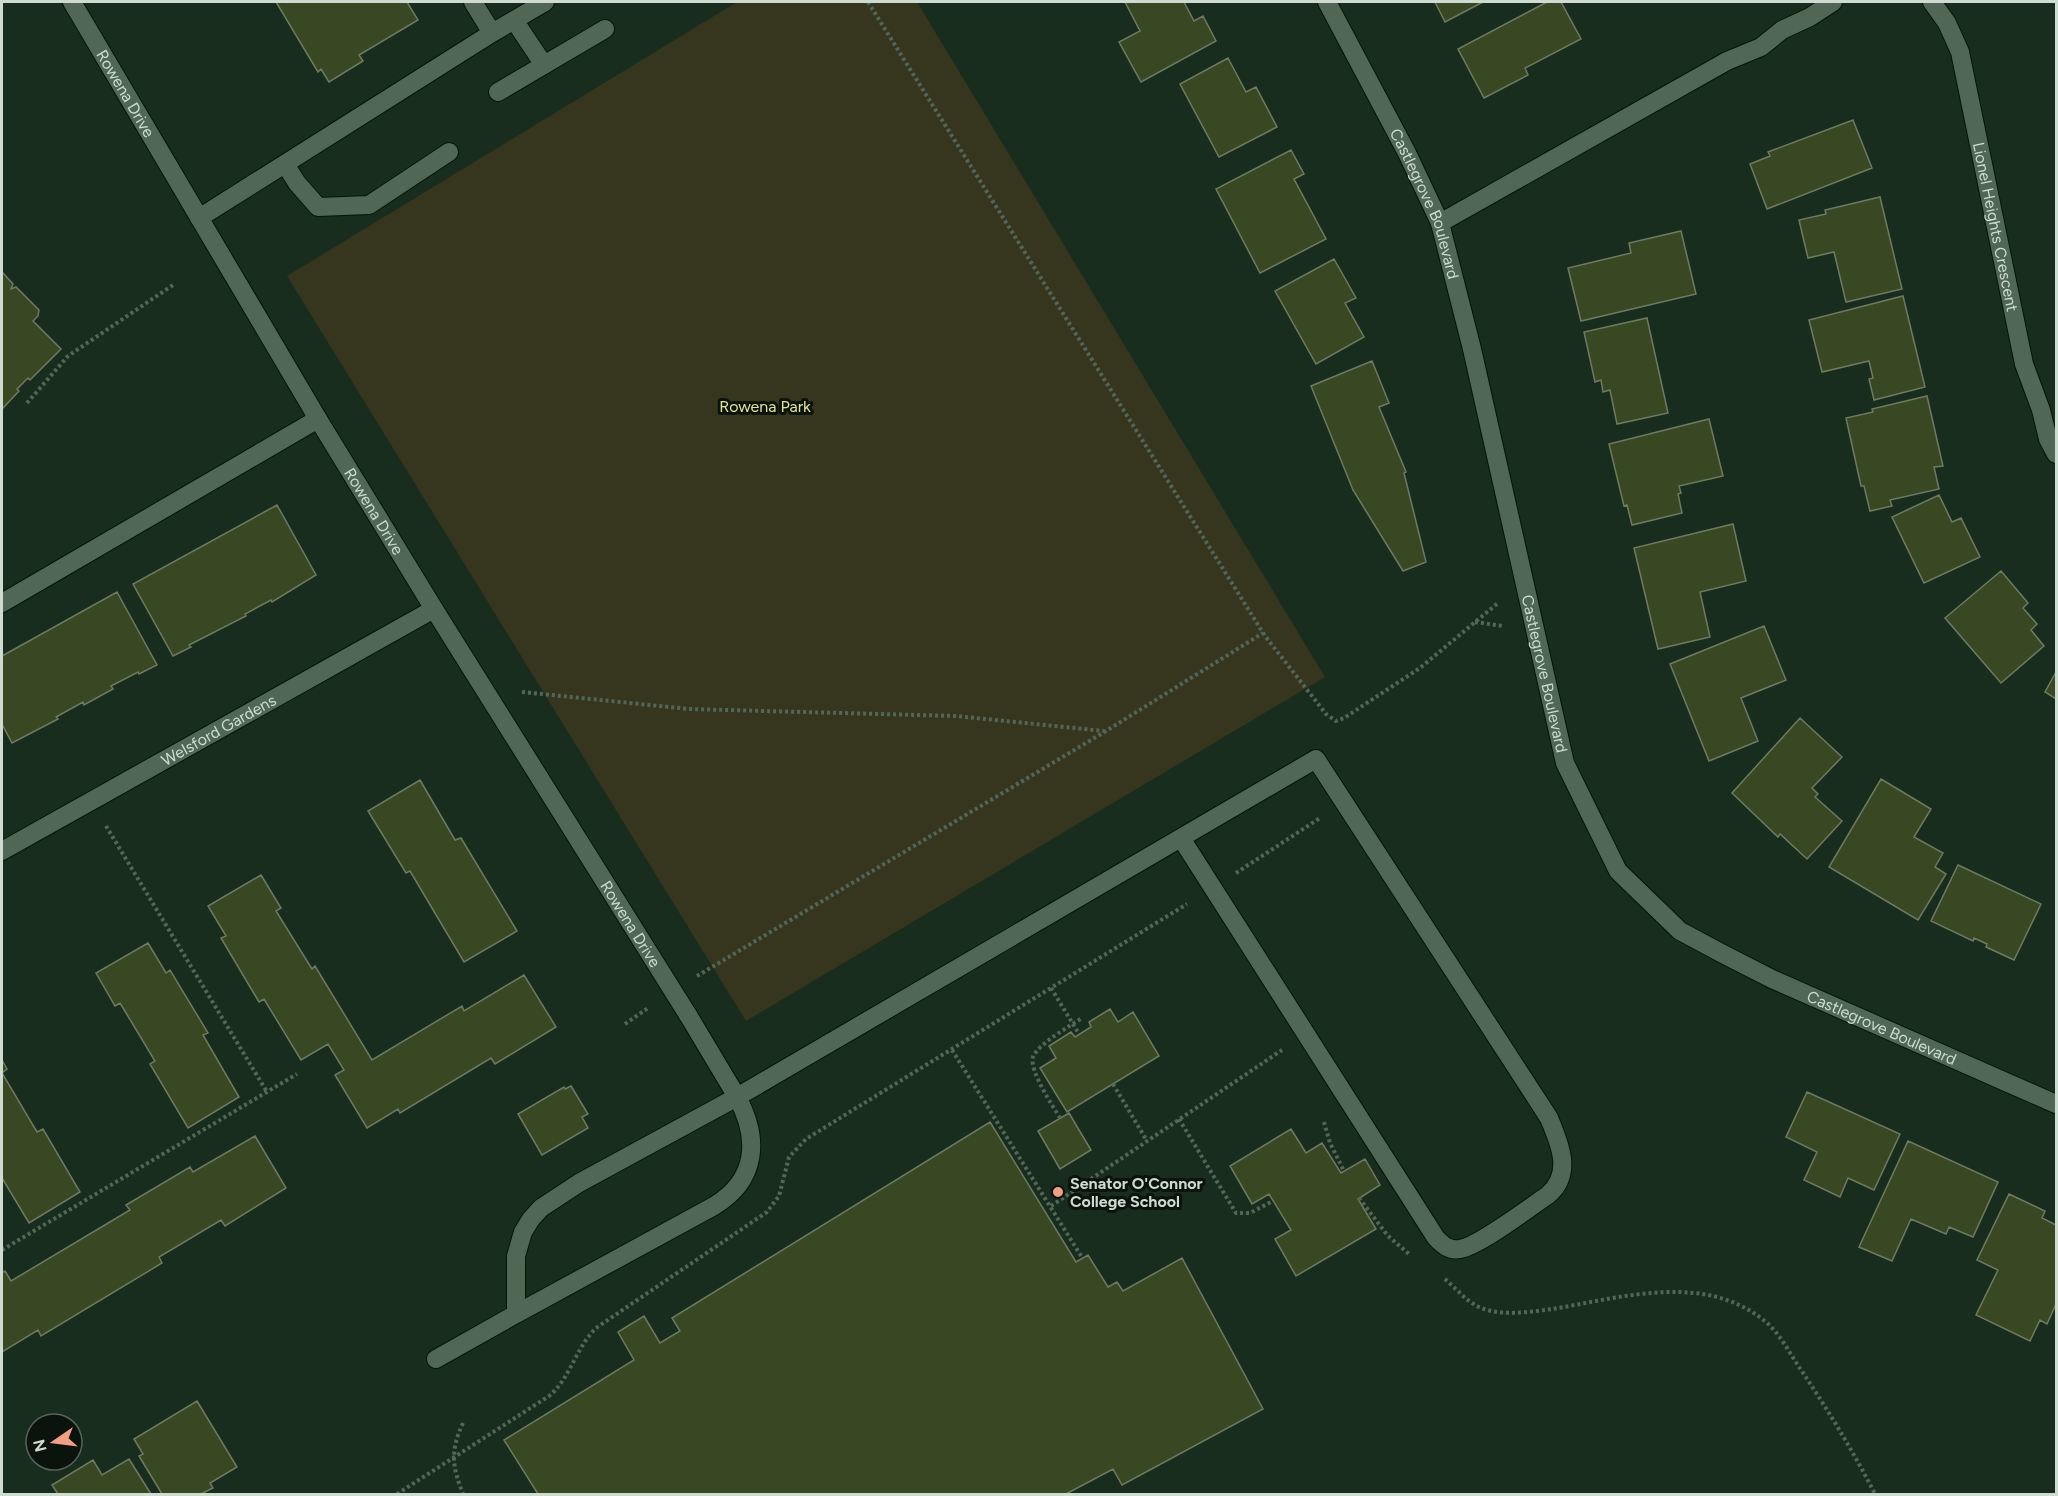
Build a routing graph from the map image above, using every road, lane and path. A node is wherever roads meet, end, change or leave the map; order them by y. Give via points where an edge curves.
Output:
1 (72, 2) edge
2 (473, 2) edge
3 (545, 2) edge
4 (868, 2) edge
5 (1327, 2) edge
6 (1833, 2) edge
7 (1932, 2) edge
8 (514, 20) junction
9 (605, 29) dead end
10 (492, 33) junction
11 (544, 65) junction
12 (498, 92) dead end
13 (449, 152) dead end
14 (285, 164) junction
15 (200, 218) junction
16 (1440, 223) junction
17 (173, 285) dead end
18 (27, 402) dead end
19 (318, 419) junction
20 (2056, 454) edge
21 (1524, 582) junction
22 (2, 603) edge
23 (434, 609) junction
24 (1263, 633) junction
25 (486, 690) junction
26 (1106, 731) junction
27 (91, 801) junction
28 (1344, 803) junction
29 (1181, 838) junction
30 (2, 850) edge
31 (1213, 889) junction
32 (1051, 988) junction
33 (673, 992) junction
34 (1082, 1018) dead end
35 (625, 1023) dead end
36 (1073, 1024) junction
37 (1079, 1034) dead end
38 (1305, 1034) junction
39 (952, 1050) junction
40 (297, 1074) dead end
41 (1113, 1084) dead end
42 (267, 1092) junction
43 (737, 1096) junction
44 (2056, 1104) edge
45 (1060, 1118) dead end
46 (1179, 1119) junction
47 (1147, 1141) junction
48 (1359, 1198) dead end
49 (1274, 1201) dead end
50 (1051, 1206) junction
51 (2, 1250) edge
52 (1083, 1259) dead end
53 (1417, 1259) dead end
54 (1437, 1272) dead end
55 (516, 1314) junction
56 (436, 1359) dead end
57 (463, 1423) dead end
58 (452, 1459) junction
59 (397, 1494) edge
60 (463, 1494) edge
61 (1875, 1494) edge

1 - 15 street, Rowena Drive
2 - 10 street
3 - 8 street
4 - 24 path
5 - 16 street, Castlegrove Boulevard
6 - 16 street via 1782,30 1761,47 1727,61
7 - 20 street, Lionel Heights Crescent via 1960,52 2024,364
8 - 10 street
8 - 11 street
9 - 11 street
10 - 14 street
11 - 12 street
13 - 14 street via 369,205 318,207
14 - 15 street
15 - 19 street, Rowena Drive
16 - 21 street, Castlegrove Boulevard
17 - 18 path via 68,356
19 - 22 street
19 - 23 street, Rowena Drive
21 - 24 path via 1420,668 1339,721 1323,712
21 - 44 street, Castlegrove Boulevard via 1565,763 1618,872 1680,931 1723,954
23 - 25 street, Rowena Drive
23 - 27 street, Welsford Gardens
24 - 26 path
25 - 26 path via 690,709 956,716
25 - 33 street, Rowena Drive
26 - 33 path
27 - 30 street, Welsford Gardens
27 - 42 path
28 - 29 street via 1316,759
28 - 31 path
28 - 38 street via 1549,1118 1563,1165 1558,1186 1477,1242 1462,1249 1445,1247
29 - 31 street
29 - 43 street
31 - 32 path
31 - 38 street
32 - 36 path
32 - 39 path
33 - 35 path
33 - 43 street, Rowena Drive
34 - 36 path
36 - 37 path
36 - 45 path via 1037,1051 1033,1060 1039,1081
38 - 46 path
39 - 50 path
39 - 58 path via 799,1145 789,1157 778,1196 767,1212 596,1328 553,1393
40 - 42 path
41 - 47 path
42 - 51 path
43 - 55 street via 541,1208 523,1232 516,1256
43 - 55 street, Rowena Drive via 747,1122 750,1159 744,1179 730,1195
46 - 47 path
46 - 49 path via 1236,1213 1250,1213
47 - 50 path
48 - 53 path via 1388,1236
50 - 52 path
54 - 61 path via 1478,1306 1502,1312 1539,1311 1668,1292 1706,1295 1749,1311 1769,1325 1784,1344
55 - 56 street, Rowena Drive
57 - 58 path
58 - 59 path
58 - 60 path

